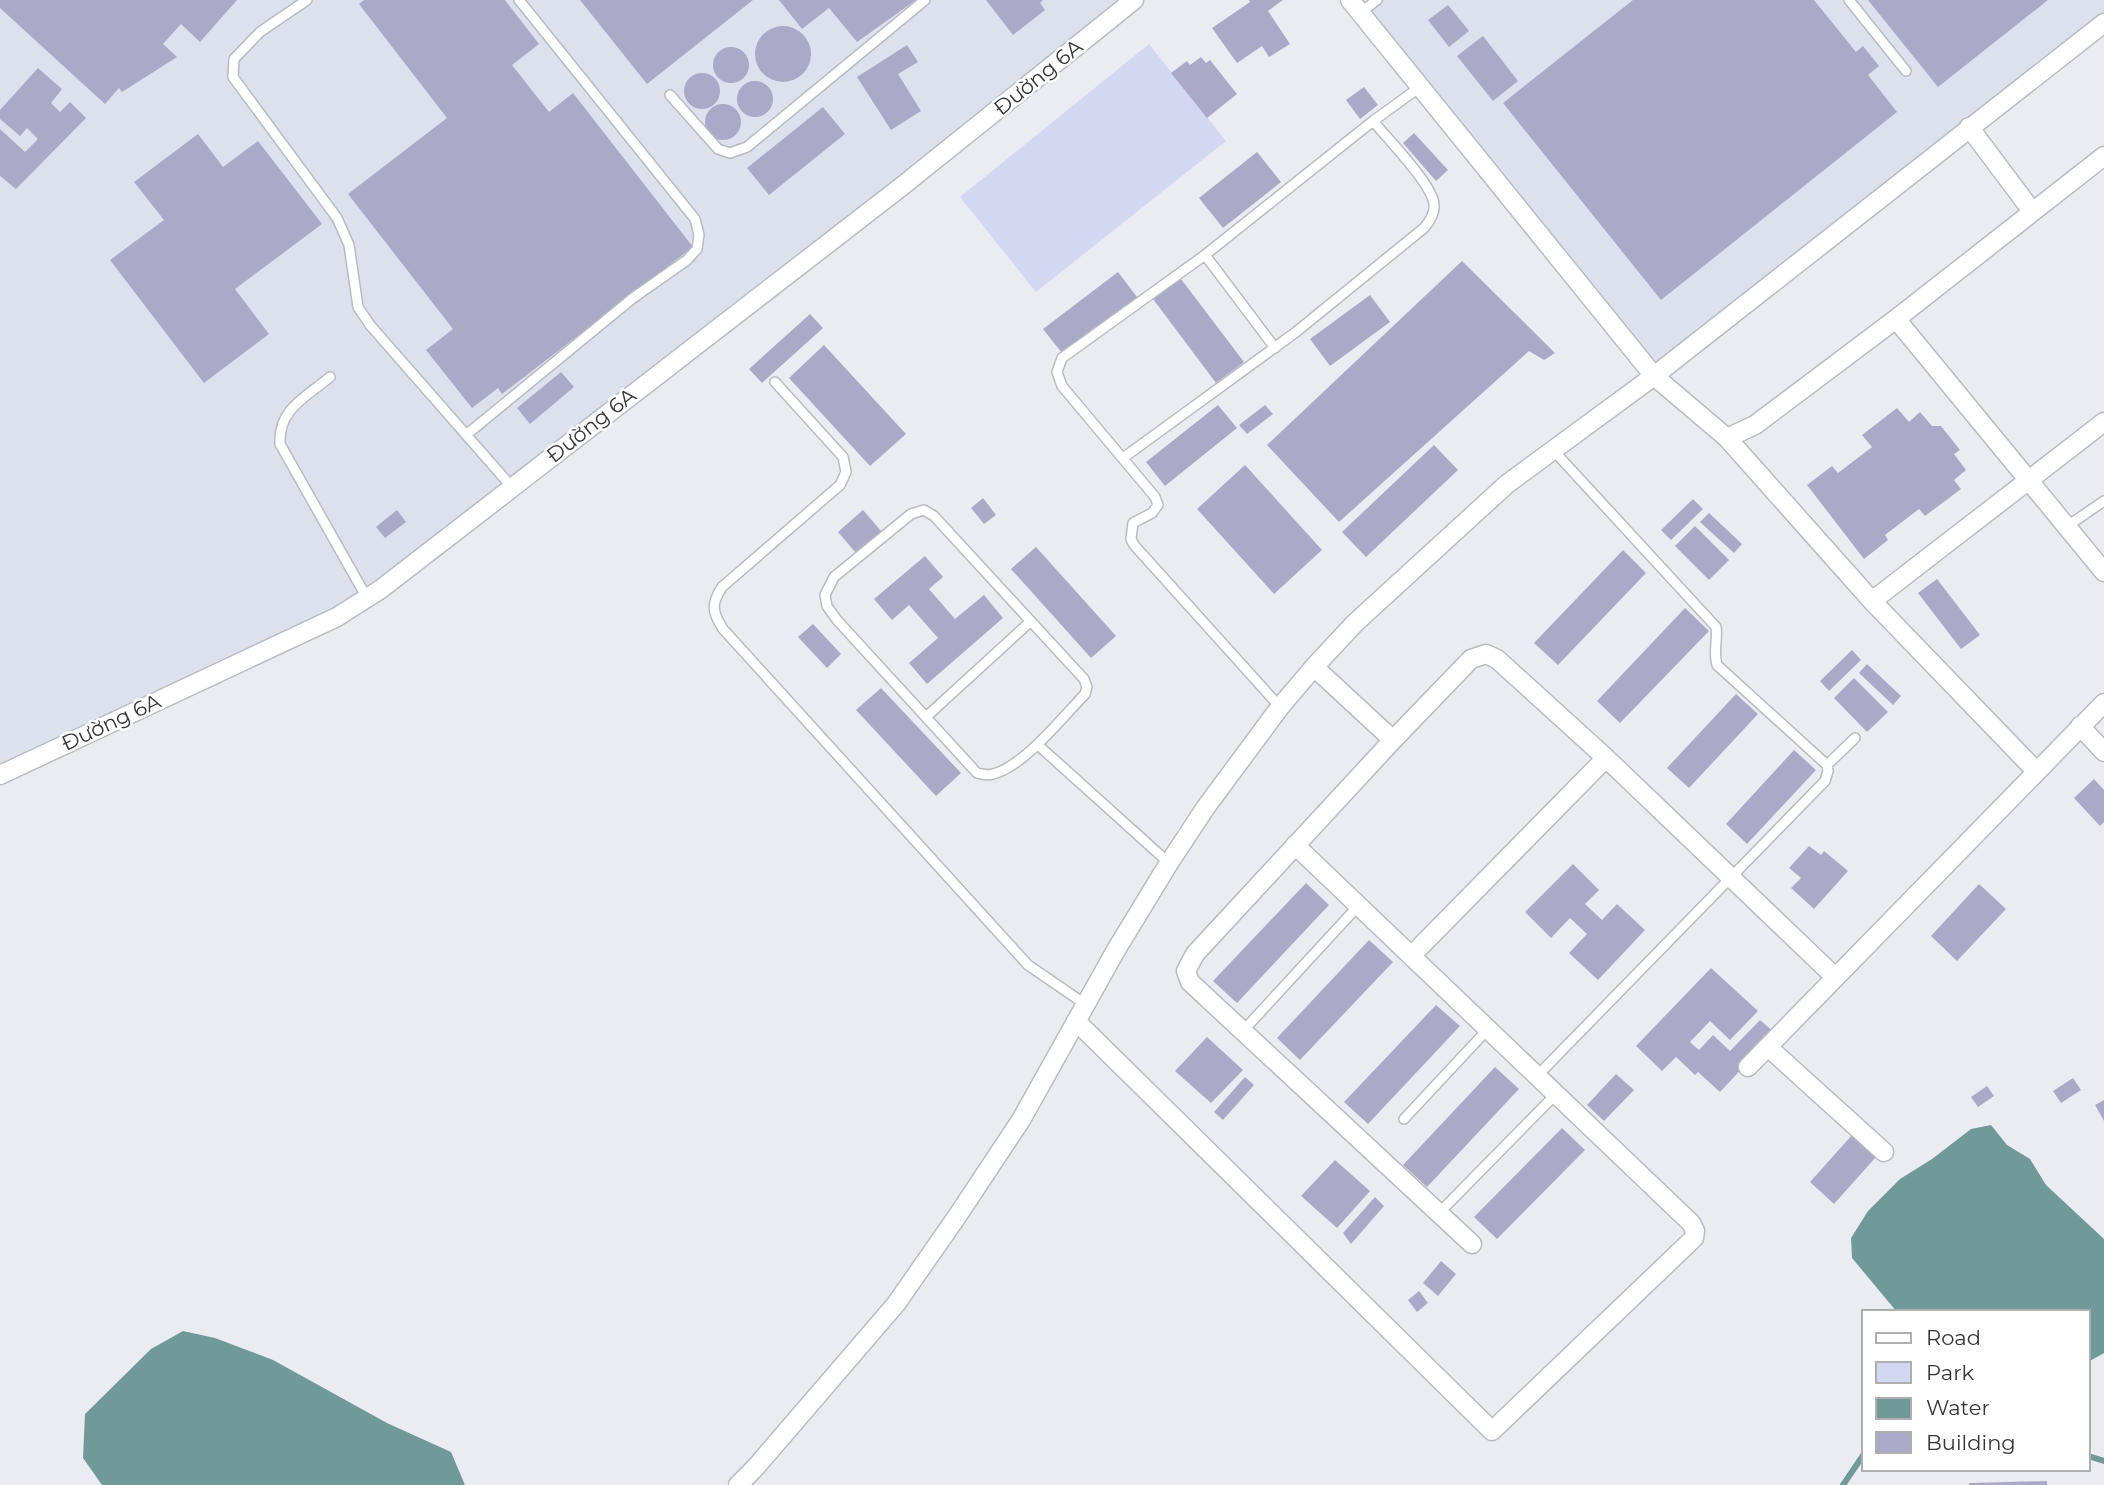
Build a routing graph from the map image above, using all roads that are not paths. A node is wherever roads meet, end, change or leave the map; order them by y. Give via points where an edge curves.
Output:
1 (307, 0) edge
2 (519, 0) edge
3 (925, 0) edge
4 (1134, 0) edge
5 (1377, 0) edge
6 (1849, 0) edge
7 (1355, 6) edge
8 (2104, 23) edge
9 (1906, 71) dead end
10 (1420, 87) junction
11 (670, 95) dead end
12 (1373, 121) junction
13 (1969, 127) junction
14 (2104, 156) edge
15 (2032, 211) junction
16 (1205, 255) junction
17 (1896, 319) junction
18 (1275, 348) junction
19 (1654, 376) junction
20 (330, 377) dead end
21 (775, 382) dead end
22 (2104, 422) edge
23 (466, 435) junction
24 (1727, 438) junction
25 (1553, 450) junction
26 (1123, 458) junction
27 (2027, 480) junction
28 (511, 486) junction
29 (2104, 501) edge
30 (2066, 527) junction
31 (2104, 572) edge
32 (367, 598) junction
33 (1872, 601) junction
34 (1031, 621) junction
35 (1314, 667) junction
36 (2104, 703) edge
37 (1280, 707) junction
38 (926, 717) junction
39 (2080, 726) junction
40 (1855, 738) dead end
41 (1393, 740) junction
42 (1038, 745) junction
43 (2104, 752) edge
44 (1606, 758) junction
45 (1827, 765) junction
46 (2036, 771) junction
47 (0, 775) edge
48 (1295, 845) junction
49 (1169, 863) junction
50 (1731, 877) junction
51 (1359, 905) junction
52 (1412, 955) junction
53 (1835, 977) junction
54 (1085, 1004) junction
55 (1076, 1021) junction
56 (1489, 1028) junction
57 (1243, 1031) junction
58 (1768, 1047) junction
59 (1748, 1067) dead end
60 (1538, 1074) junction
61 (1557, 1093) junction
62 (1404, 1119) dead end
63 (1884, 1152) dead end
64 (1439, 1213) junction
65 (1472, 1244) dead end
66 (738, 1485) edge

1 - 23 lane via 260,32 234,59 233,77 337,218 349,246 358,307
2 - 23 lane via 695,219 699,234 697,249 687,260
3 - 11 lane via 747,147 730,153 718,149
4 - 28 street, Đường 6A via 901,187
5 - 7 lane
6 - 9 lane
7 - 10 street
8 - 13 street
10 - 12 lane
10 - 19 street
12 - 16 lane
12 - 18 lane via 1430,190 1435,205 1432,217
13 - 15 street
13 - 19 street
14 - 15 street
15 - 17 street
16 - 18 lane
16 - 26 lane via 1062,358 1057,372 1062,386
17 - 24 street via 1755,425
17 - 27 street
18 - 26 lane
19 - 24 street
19 - 25 street
20 - 32 lane via 288,411 279,429 280,444
21 - 54 lane via 843,457 846,472 840,485 722,587 713,602 714,614 1028,965
22 - 27 street
23 - 28 lane
24 - 33 street
25 - 35 street via 1507,484 1355,623
25 - 45 lane via 1716,627 1714,654 1723,673
26 - 37 lane via 1158,505 1153,513 1133,523 1134,545
27 - 30 street
27 - 33 street
28 - 32 street, Đường 6A
29 - 30 lane
30 - 31 street
32 - 47 street, Đường 6A via 337,617
33 - 46 street
34 - 38 lane
34 - 38 lane via 924,510 911,514 834,578 825,595 827,606
34 - 42 lane via 1087,688
35 - 37 street
35 - 41 street
36 - 39 street
37 - 49 street
38 - 42 lane via 977,773 990,776 1003,771
39 - 43 street
39 - 46 street
40 - 45 lane
41 - 44 street via 1471,659 1486,654
41 - 48 street
42 - 49 lane
44 - 50 street
44 - 52 street
45 - 50 lane via 1825,781
46 - 53 street
48 - 51 street
48 - 57 street via 1195,954 1186,971 1191,982
49 - 54 street
50 - 53 street
50 - 60 lane
51 - 52 street
51 - 57 lane
52 - 56 street
53 - 58 street
54 - 55 street
55 - 61 street via 1492,1431 1694,1238 1691,1223
55 - 66 street via 1021,1120 896,1304
56 - 60 street
56 - 62 lane
57 - 64 street
58 - 59 street
58 - 63 street
60 - 61 street
61 - 64 lane
64 - 65 street

